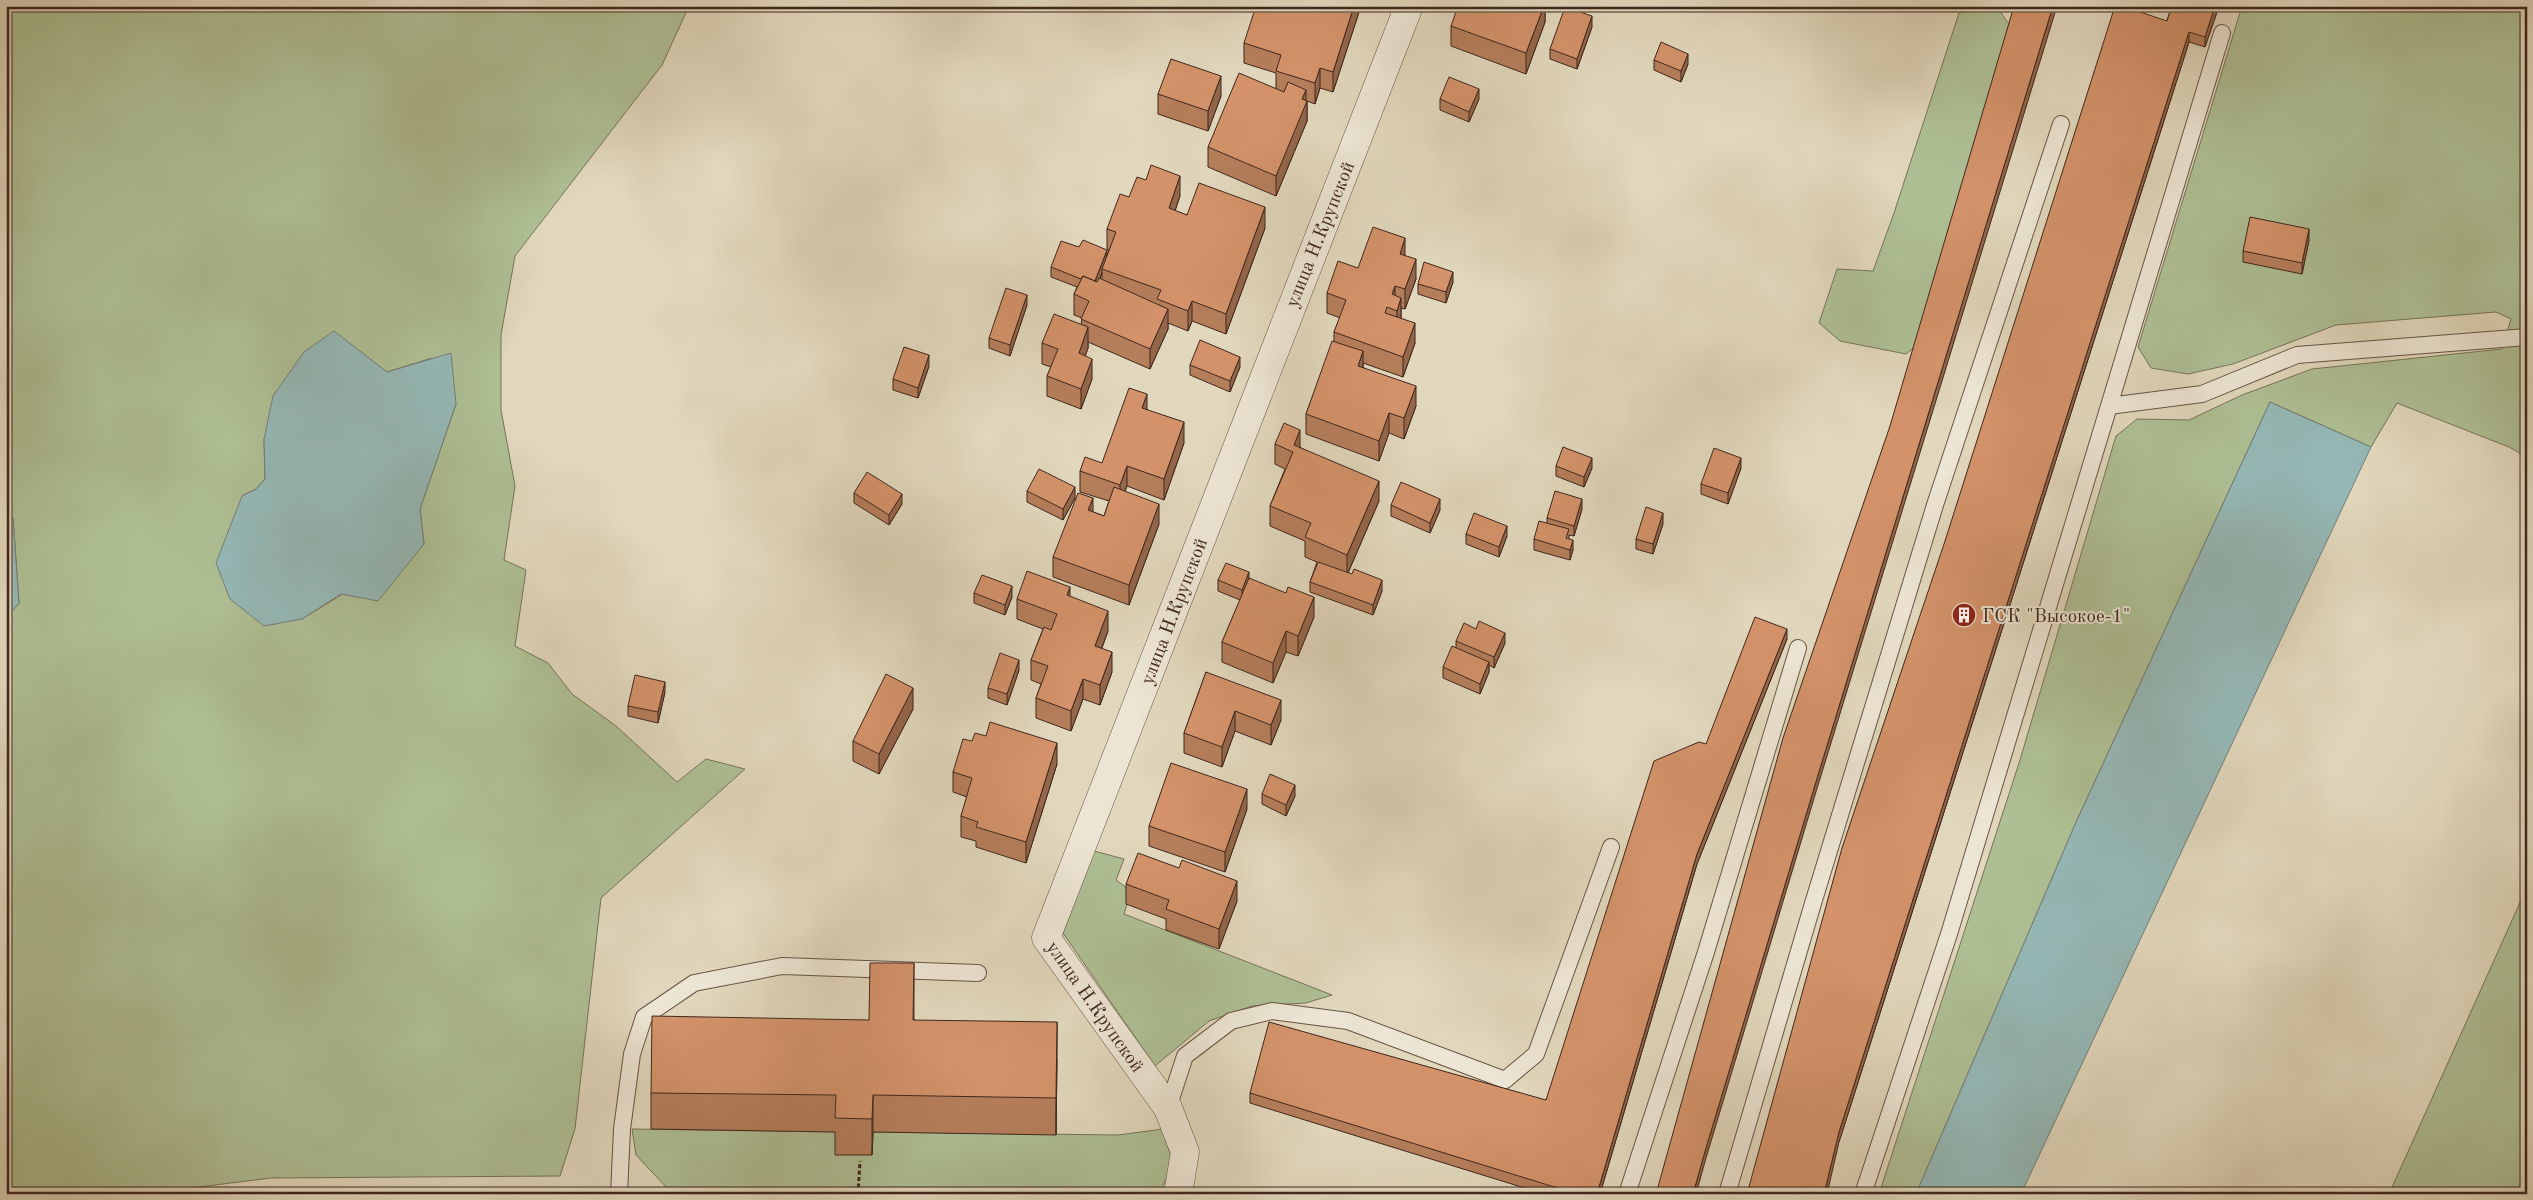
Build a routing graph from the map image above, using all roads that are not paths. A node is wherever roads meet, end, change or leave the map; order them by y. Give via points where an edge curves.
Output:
1 (1409, 6) edge
2 (2222, 33) dead end
3 (2061, 124) dead end
4 (2527, 337) edge
5 (2109, 406) junction
6 (1798, 648) dead end
7 (1611, 847) dead end
8 (978, 972) dead end
9 (1168, 1108) junction
10 (619, 1194) edge
11 (1178, 1194) edge
12 (1626, 1194) edge
13 (1727, 1194) edge
14 (1863, 1194) edge

1 - 9 street, улица Н.Крупской via 1046,938
2 - 5 lane
3 - 13 lane via 1935,505
4 - 5 lane via 2297,355 2202,394
5 - 14 lane via 1949,934
6 - 12 lane via 1706,952
7 - 9 lane via 1536,1054 1505,1080 1348,1021 1272,1011 1232,1022 1186,1056
8 - 10 lane via 782,966 694,983 644,1017 632,1054 622,1129
9 - 11 street, улица Н.Крупской via 1186,1152

